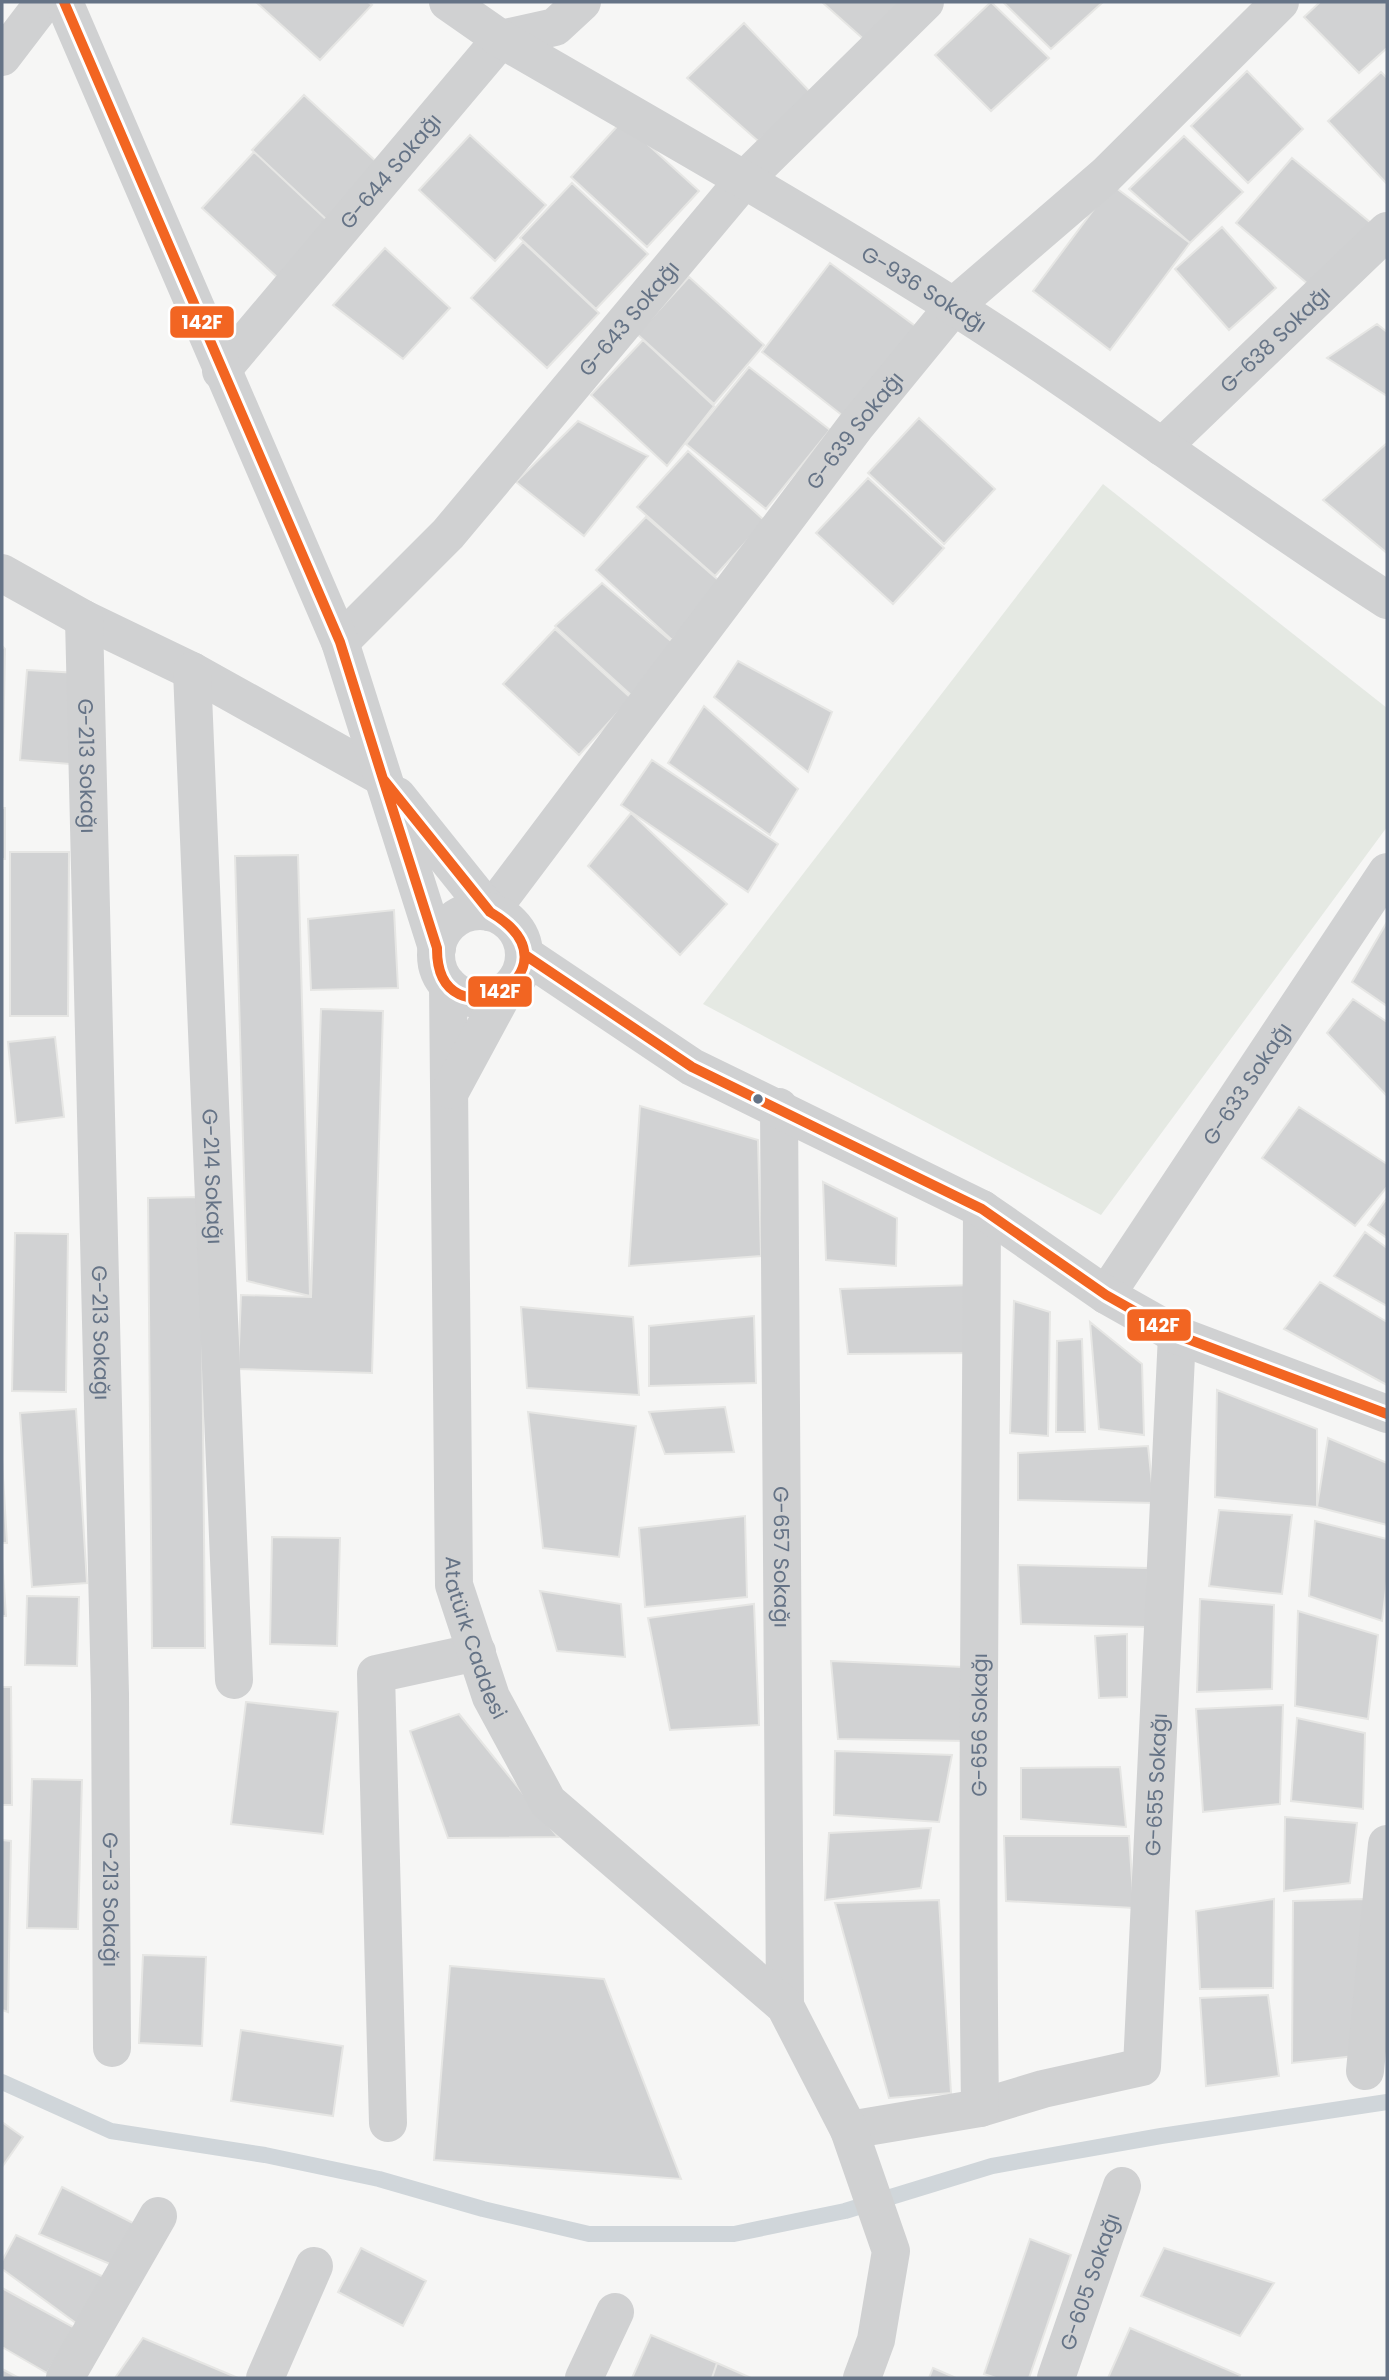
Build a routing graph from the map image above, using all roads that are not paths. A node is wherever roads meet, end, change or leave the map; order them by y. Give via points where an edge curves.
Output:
1 (44, 2) edge
2 (64, 2) edge
3 (448, 2) edge
4 (582, 2) edge
5 (925, 2) edge
6 (1280, 2) edge
7 (501, 39) junction
8 (2, 57) edge
9 (744, 180) junction
10 (1387, 231) edge
11 (954, 306) junction
12 (221, 371) junction
13 (1162, 447) junction
14 (2, 573) edge
15 (1387, 600) edge
16 (84, 619) junction
17 (340, 642) junction
18 (192, 671) junction
19 (382, 777) junction
20 (1387, 872) edge
21 (489, 912) junction
22 (437, 948) junction
23 (525, 955) junction
24 (448, 985) junction
25 (504, 992) junction
26 (449, 1095) junction
27 (779, 1107) junction
28 (982, 1209) junction
29 (1106, 1295) junction
30 (1177, 1335) junction
31 (1387, 1414) edge
32 (477, 1652) junction
33 (234, 1680) dead end
34 (1387, 1844) edge
35 (785, 2006) junction
36 (112, 2048) dead end
37 (1365, 2071) dead end
38 (980, 2108) junction
39 (388, 2123) dead end
40 (853, 2140) junction
41 (1122, 2186) dead end
42 (158, 2216) dead end
43 (314, 2266) dead end
44 (615, 2312) dead end
45 (65, 2378) edge
46 (265, 2378) edge
47 (584, 2378) edge
48 (862, 2378) edge
49 (1056, 2378) edge

1 - 8 street
2 - 12 street
3 - 7 street, G-936 Sokağı
4 - 7 street via 555,27
5 - 9 street, G-643 Sokağı
6 - 11 street, G-639 Sokağı via 1106,175
7 - 9 street, G-936 Sokağı
7 - 12 street, G-644 Sokağı
9 - 11 street, G-936 Sokağı
9 - 17 street, G-643 Sokağı via 448,534
10 - 13 street, G-638 Sokağı
11 - 13 street, G-936 Sokağı
11 - 21 street, G-639 Sokağı via 855,427
12 - 17 street
13 - 15 street, G-936 Sokağı via 1285,535
14 - 16 street
16 - 18 street
16 - 36 street, G-213 Sokağı via 110,1694
17 - 19 street
18 - 19 street
18 - 33 street, G-214 Sokağı
19 - 21 street
19 - 22 street
20 - 29 street, G-633 Sokağı
21 - 22 street via 461,915 449,923
21 - 23 street via 515,927
22 - 24 street via 436,962
23 - 25 street via 515,983
23 - 27 street via 692,1067
24 - 25 street via 475,999 490,999
24 - 26 street, Atatürk Caddesi
25 - 26 street
26 - 32 street, Atatürk Caddesi via 454,1585
27 - 28 street
27 - 35 street, G-657 Sokağı
28 - 29 street
28 - 38 street, G-656 Sokağı via 981,1705 976,1845
29 - 30 street
30 - 31 street
30 - 38 street, G-655 Sokağı via 1142,2067
32 - 35 street, Atatürk Caddesi via 491,1697 548,1802
32 - 39 street via 376,1674
34 - 37 street
35 - 40 street, Atatürk Caddesi
38 - 40 street
40 - 48 street, Atatürk Caddesi via 891,2251 876,2340
41 - 49 street, G-605 Sokağı
42 - 45 street
43 - 46 street
44 - 47 street

